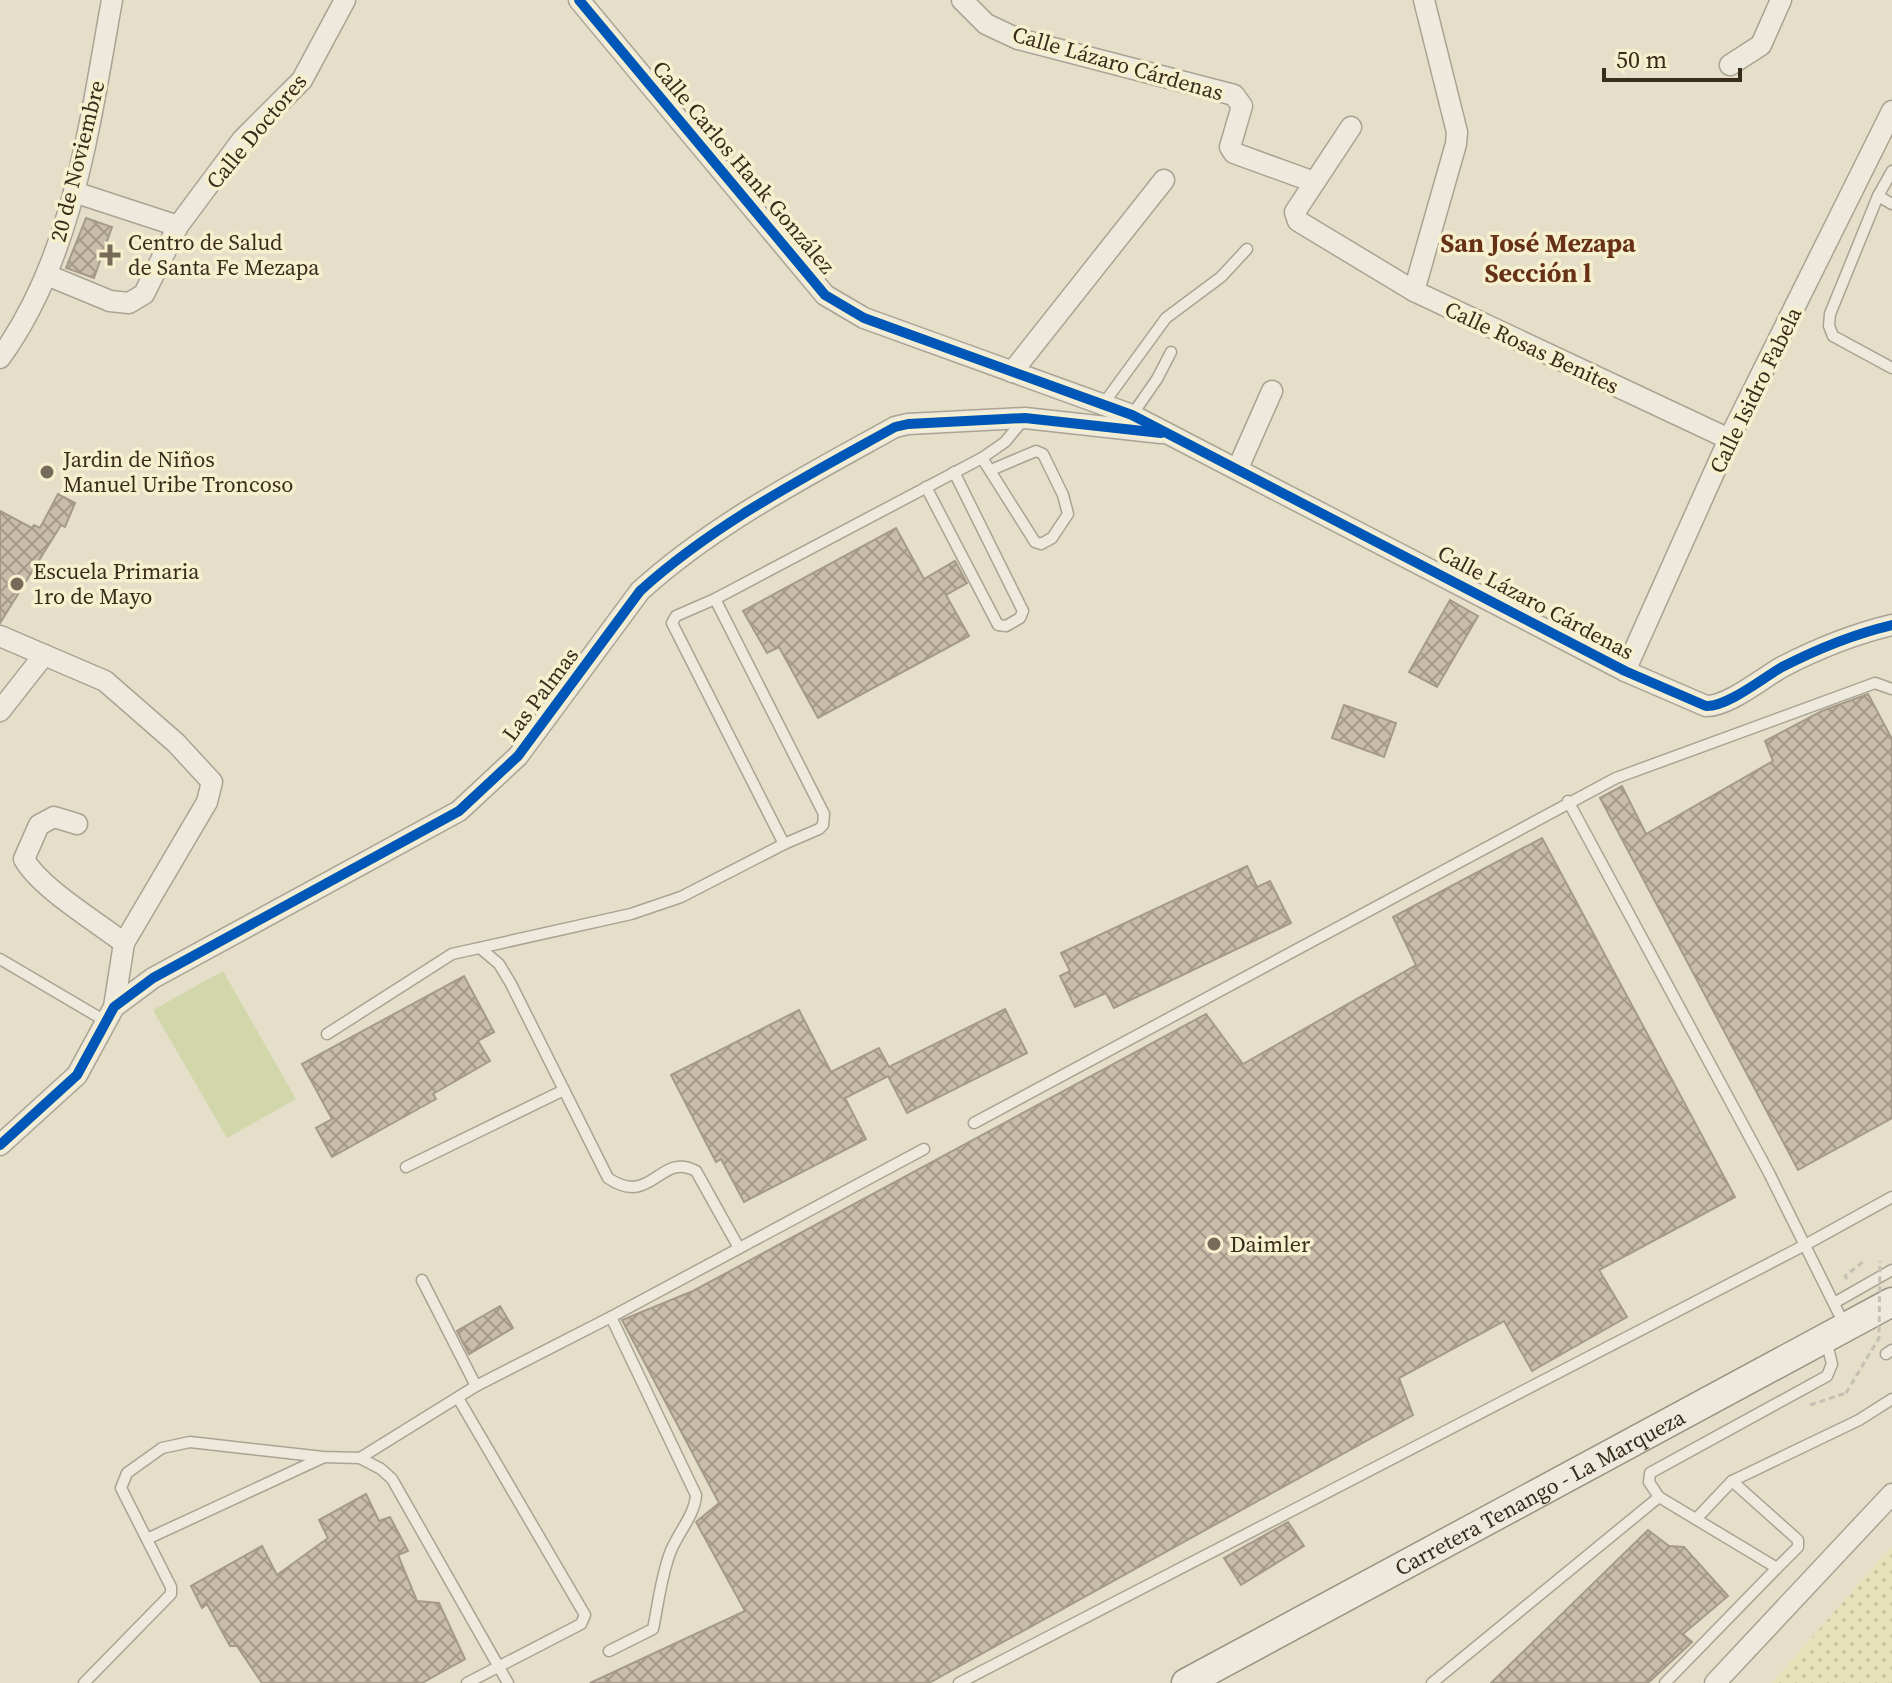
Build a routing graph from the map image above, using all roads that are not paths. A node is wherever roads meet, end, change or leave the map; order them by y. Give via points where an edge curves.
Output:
1 (112, 0) edge
2 (345, 0) edge
3 (579, 0) edge
4 (962, 0) edge
5 (1424, 0) edge
6 (1781, 0) edge
7 (1730, 65) dead end
8 (1892, 111) edge
9 (1351, 127) dead end
10 (1892, 171) edge
11 (1164, 180) dead end
12 (1314, 182) junction
13 (74, 192) junction
14 (1878, 196) junction
15 (1892, 204) edge
16 (178, 226) junction
17 (1247, 249) dead end
18 (47, 275) junction
19 (1414, 291) junction
20 (1171, 352) dead end
21 (0, 358) edge
22 (1892, 368) edge
23 (1012, 372) junction
24 (1272, 391) dead end
25 (1104, 403) junction
26 (1132, 415) junction
27 (1025, 418) junction
28 (1169, 433) junction
29 (1729, 439) junction
30 (982, 458) junction
31 (1238, 468) junction
32 (991, 470) junction
33 (954, 472) junction
34 (926, 487) junction
35 (715, 599) junction
36 (1892, 625) edge
37 (0, 636) edge
38 (44, 655) junction
39 (1625, 671) junction
40 (1892, 689) edge
41 (0, 711) edge
42 (1568, 801) junction
43 (77, 824) dead end
44 (784, 844) junction
45 (124, 943) junction
46 (480, 948) junction
47 (0, 959) edge
48 (110, 1014) junction
49 (327, 1034) dead end
50 (564, 1090) junction
51 (974, 1123) dead end
52 (0, 1145) edge
53 (924, 1149) dead end
54 (406, 1167) dead end
55 (1892, 1197) edge
56 (1805, 1245) junction
57 (739, 1248) junction
58 (1892, 1270) edge
59 (422, 1280) dead end
60 (1892, 1302) edge
61 (611, 1317) junction
62 (1835, 1323) junction
63 (476, 1386) junction
64 (458, 1398) junction
65 (1892, 1399) edge
66 (323, 1457) junction
67 (360, 1458) junction
68 (1732, 1481) junction
69 (1892, 1494) edge
70 (1659, 1497) junction
71 (1696, 1519) junction
72 (147, 1539) junction
73 (1777, 1568) junction
74 (609, 1651) dead end
75 (499, 1667) junction
76 (84, 1683) edge
77 (467, 1683) edge
78 (508, 1683) edge
79 (959, 1683) edge
80 (1186, 1683) edge
81 (1432, 1683) edge
82 (1665, 1683) edge
83 (1715, 1683) edge

1 - 13 street, 20 de Noviembre
2 - 16 street, Calle Doctores via 302,80 242,140
3 - 23 street, Calle Carlos Hank González via 825,295 864,318
4 - 12 street, Calle Lázaro Cárdenas via 986,24 1018,39 1234,95 1242,106 1230,147 1234,153
5 - 19 street via 1457,132
6 - 7 street via 1761,45
8 - 29 street, Calle Isidro Fabela
9 - 12 street
10 - 14 lane
11 - 23 street
12 - 19 street, Calle Rosas Benites via 1295,212 1298,221
13 - 16 street
13 - 18 street, 20 de Noviembre
14 - 15 lane
14 - 22 lane via 1829,326 1833,336
16 - 18 street, Calle Doctores via 144,294 129,303 110,301
17 - 25 lane via 1221,277 1166,318
18 - 21 street, 20 de Noviembre
19 - 29 street, Calle Rosas Benites
20 - 26 lane
23 - 25 street, Calle Carlos Hank González
24 - 31 street
25 - 26 street, Calle Carlos Hank González
26 - 28 street, Calle Carlos Hank González
27 - 28 street, Las Palmas
27 - 30 lane
27 - 48 street, Las Palmas via 901,425 768,499 640,591 518,756 459,811 167,970
28 - 31 street, Calle Lázaro Cárdenas
29 - 39 street, Calle Isidro Fabela
30 - 32 lane
30 - 33 lane
31 - 39 street, Calle Lázaro Cárdenas
32 - 32 lane via 1036,451 1043,454 1068,514 1052,538 1035,542
33 - 34 lane
33 - 34 lane via 1023,611 1006,626 998,625
34 - 35 lane
35 - 44 lane via 824,814 819,829
35 - 44 lane via 676,616 672,627
36 - 39 street, Calle Lázaro Cárdenas via 1859,633 1783,667 1713,706
37 - 38 street
38 - 41 street
38 - 45 street via 105,681 212,782 207,802
40 - 42 lane via 1875,683 1616,778
42 - 51 lane
42 - 56 lane
43 - 45 street via 54,817 39,825 24,859 43,882
44 - 46 lane via 681,897 631,914
45 - 48 street
46 - 49 lane via 452,954
46 - 50 lane via 511,984
47 - 48 lane
48 - 52 street, Las Palmas via 77,1075
50 - 54 lane
50 - 57 lane via 608,1178 641,1187 686,1165 696,1171
53 - 57 lane
55 - 56 lane
56 - 62 lane
56 - 79 lane
57 - 61 lane
58 - 62 lane
59 - 63 lane
60 - 62 main road, Carretera Tenango - La Marqueza
61 - 63 lane
61 - 74 lane via 696,1495 668,1559 653,1629
62 - 70 lane via 1830,1373 1650,1473 1649,1482
62 - 80 main road, Carretera Tenango - La Marqueza
63 - 64 lane
64 - 67 lane
64 - 75 lane via 585,1615 581,1624
65 - 68 lane
66 - 67 lane
66 - 72 lane
66 - 72 lane via 190,1442 162,1448 127,1473 121,1485
67 - 75 lane via 392,1479
68 - 71 lane
68 - 73 lane via 1798,1540 1798,1547
69 - 83 street
70 - 71 lane
70 - 81 lane
71 - 73 lane
72 - 76 lane via 171,1587 169,1599
73 - 82 lane
75 - 77 lane
75 - 78 lane

